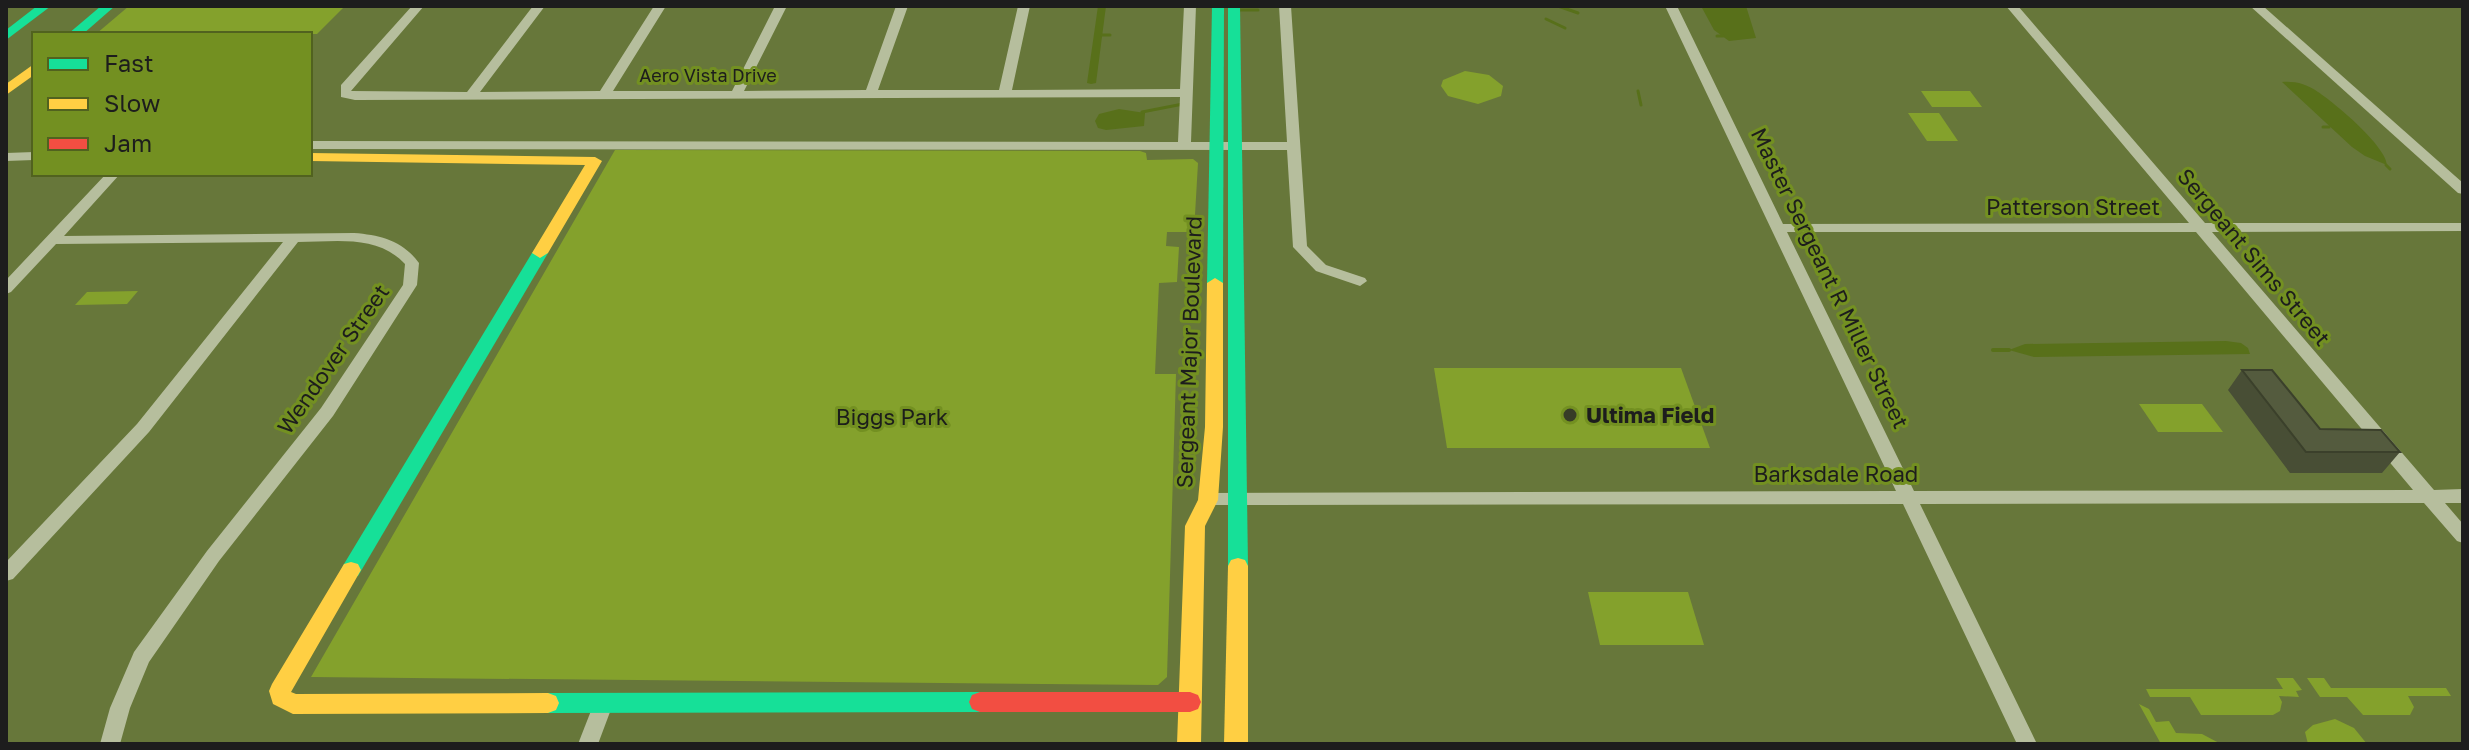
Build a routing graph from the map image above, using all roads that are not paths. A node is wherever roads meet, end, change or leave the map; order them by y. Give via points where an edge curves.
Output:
1 (27, 6) edge
2 (45, 6) edge
3 (109, 6) edge
4 (418, 6) edge
5 (539, 6) edge
6 (660, 6) edge
7 (781, 6) edge
8 (902, 6) edge
9 (1024, 6) edge
10 (1190, 6) edge
11 (1218, 6) edge
12 (1234, 6) edge
13 (1285, 6) edge
14 (1671, 6) edge
15 (2012, 6) edge
16 (2256, 6) edge
17 (6, 22) edge
18 (77, 32) edge
19 (6, 36) edge
20 (32, 70) edge
21 (6, 91) edge
22 (737, 93) junction
23 (871, 93) junction
24 (1005, 93) junction
25 (1186, 93) junction
26 (471, 95) junction
27 (604, 95) junction
28 (312, 145) edge
29 (1293, 146) junction
30 (1184, 147) junction
31 (1227, 147) junction
32 (32, 156) edge
33 (6, 157) edge
34 (312, 157) edge
35 (111, 176) edge
36 (2463, 190) edge
37 (2463, 227) edge
38 (1779, 228) junction
39 (2202, 229) junction
40 (294, 238) junction
41 (52, 240) junction
42 (1360, 281) dead end
43 (6, 289) edge
44 (2429, 496) junction
45 (2463, 496) edge
46 (1910, 498) junction
47 (1208, 500) junction
48 (1239, 501) junction
49 (2463, 536) edge
50 (6, 574) edge
51 (1190, 702) junction
52 (603, 704) junction
53 (110, 744) edge
54 (588, 744) edge
55 (1189, 744) edge
56 (1236, 744) edge
57 (2027, 744) edge

1 - 17 main road
2 - 19 main road
3 - 18 main road
4 - 26 street, Aero Vista Drive via 345,94
5 - 26 street
6 - 27 street
7 - 22 street
8 - 23 street
9 - 24 street
10 - 25 street
11 - 31 main road, Sergeant Major Boulevard
12 - 31 main road, Sergeant Major Boulevard
13 - 29 street
14 - 38 street, Master Sergeant R Miller Street
15 - 39 street, Sergeant Sims Street
16 - 36 street
20 - 21 main road
22 - 23 street, Aero Vista Drive
22 - 27 street, Aero Vista Drive
23 - 24 street, Aero Vista Drive
24 - 25 street, Aero Vista Drive
25 - 30 street
26 - 27 street, Aero Vista Drive
28 - 30 street
29 - 31 street
29 - 42 street via 1300,247 1321,268
30 - 31 street
31 - 47 main road, Sergeant Major Boulevard
31 - 48 main road, Sergeant Major Boulevard
32 - 33 street
34 - 52 main road via 595,161 297,661 281,697 293,704
35 - 41 street
37 - 39 street, Patterson Street
38 - 39 street, Patterson Street
38 - 46 street, Master Sergeant R Miller Street
39 - 44 street, Sergeant Sims Street
40 - 41 street, Wendover Street
40 - 50 street via 143,428
40 - 53 street, Wendover Street via 381,240 401,249 412,263 410,285 327,412 213,556 141,658
41 - 43 street
44 - 45 street, Barksdale Road
44 - 46 street, Barksdale Road
44 - 49 street, Sergeant Sims Street
46 - 48 street, Barksdale Road
46 - 57 street, Master Sergeant R Miller Street
47 - 48 street, Barksdale Road
47 - 51 main road, Sergeant Major Boulevard via 1195,526
48 - 56 main road, Sergeant Major Boulevard
51 - 52 main road
51 - 55 main road, Sergeant Major Boulevard
52 - 54 street

